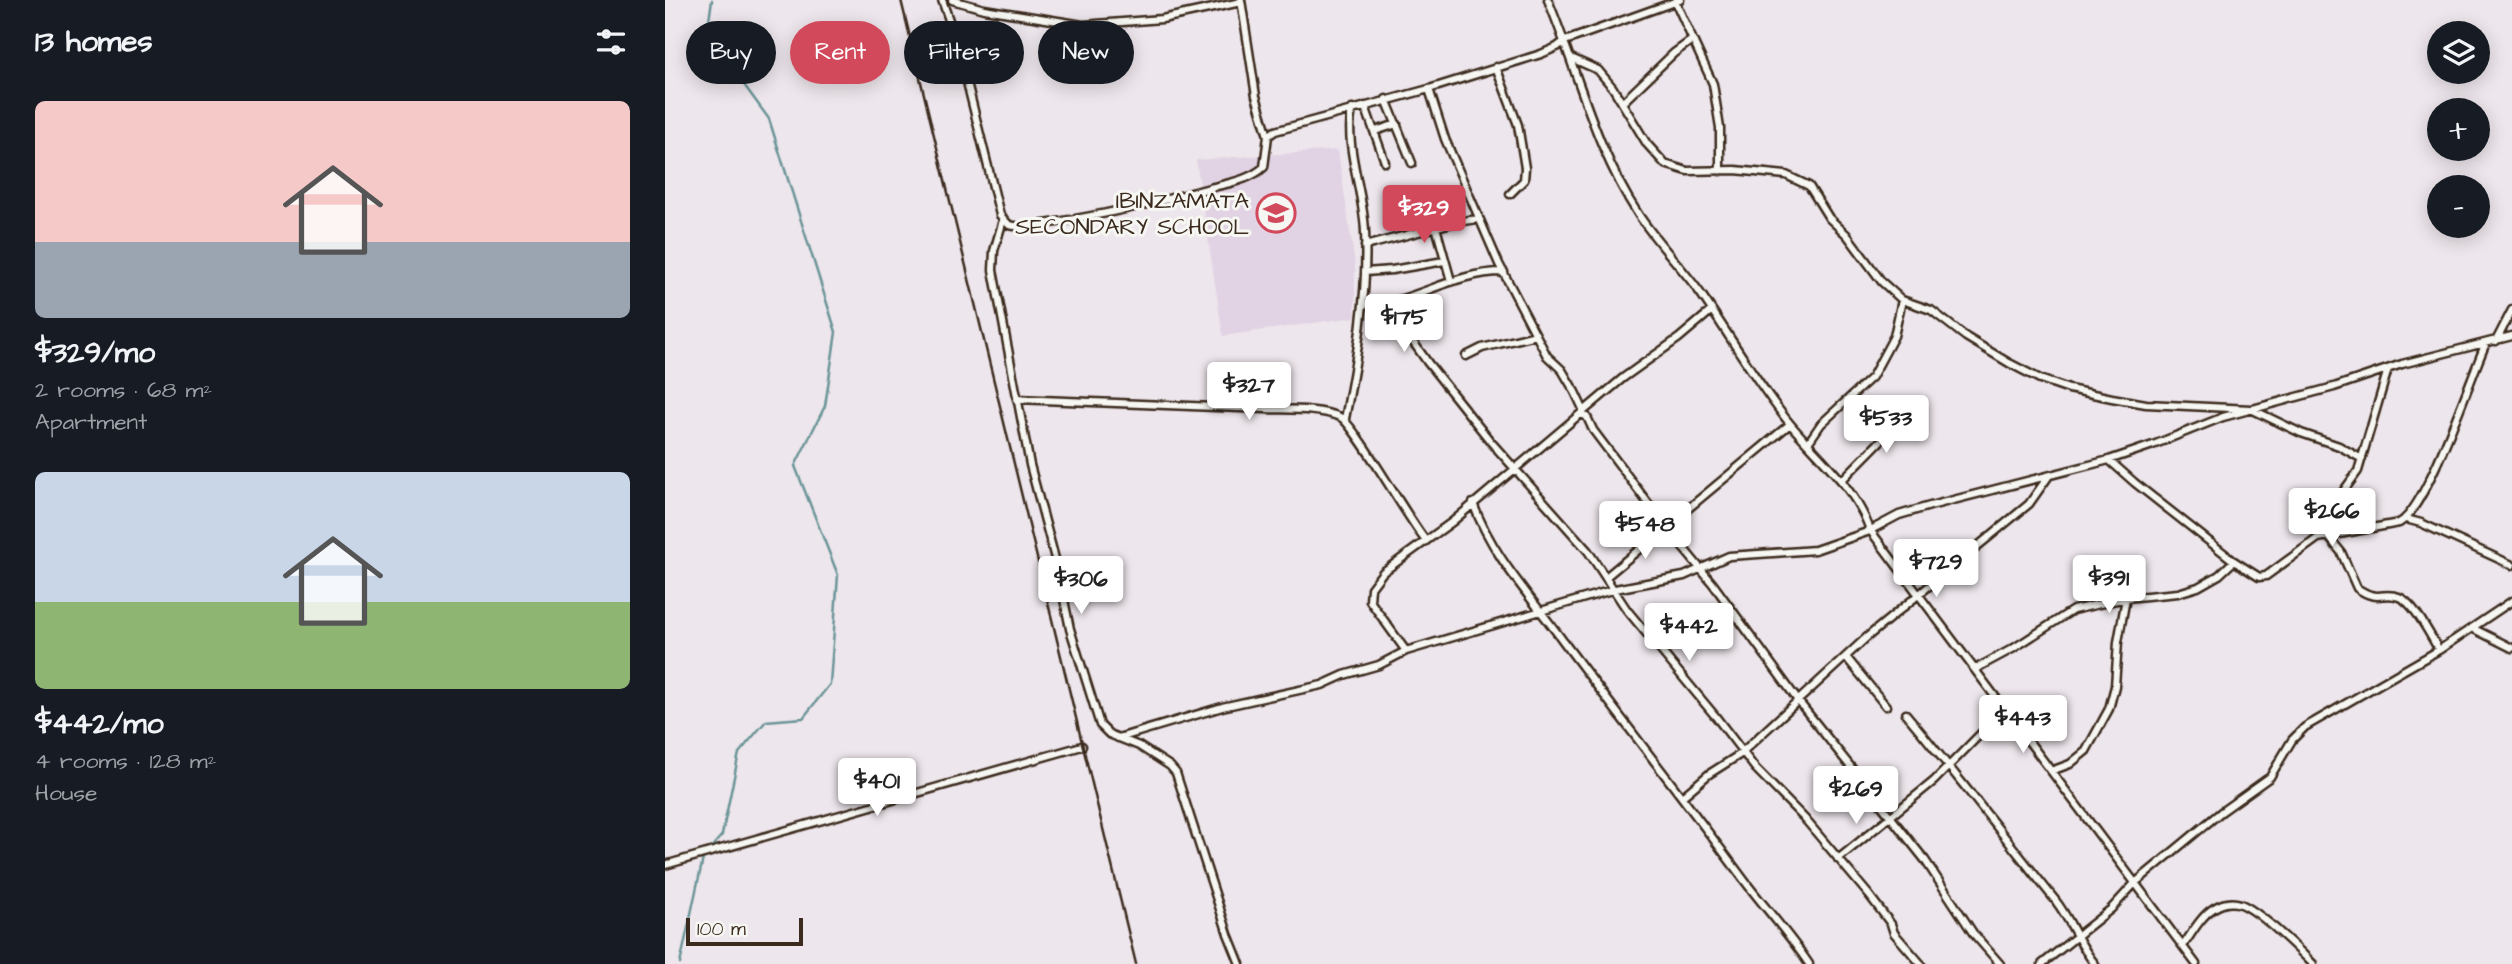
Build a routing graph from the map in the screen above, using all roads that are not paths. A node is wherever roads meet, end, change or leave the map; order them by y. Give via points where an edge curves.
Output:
1 (942, 0) edge
2 (952, 0) edge
3 (1548, 0) edge
4 (1241, 1) edge
5 (1674, 1) edge
6 (1692, 40) junction
7 (1565, 41) junction
8 (1571, 58) junction
9 (1496, 67) junction
10 (1429, 89) junction
11 (1386, 99) junction
12 (1622, 103) junction
13 (1365, 106) junction
14 (1352, 109) junction
15 (1397, 124) junction
16 (1375, 131) junction
17 (1268, 136) junction
18 (1385, 162) dead end
19 (1412, 163) dead end
20 (1720, 171) junction
21 (1510, 194) dead end
22 (1478, 219) junction
23 (1003, 220) junction
24 (1436, 227) junction
25 (1365, 246) junction
26 (1444, 261) junction
27 (1365, 272) junction
28 (1503, 272) junction
29 (1451, 281) junction
30 (1902, 300) junction
31 (1394, 301) junction
32 (1364, 305) junction
33 (1712, 310) junction
34 (2512, 310) edge
35 (1536, 335) junction
36 (2512, 336) edge
37 (2496, 341) junction
38 (2486, 343) junction
39 (1467, 356) dead end
40 (2388, 369) junction
41 (1017, 399) junction
42 (2251, 409) junction
43 (1911, 410) dead end
44 (1582, 414) junction
45 (1345, 419) junction
46 (1790, 424) junction
47 (1808, 443) junction
48 (2363, 459) junction
49 (2109, 460) junction
50 (1515, 468) junction
51 (2048, 477) junction
52 (1842, 480) junction
53 (1473, 503) junction
54 (2406, 519) junction
55 (1666, 527) junction
56 (1870, 530) junction
57 (2327, 535) junction
58 (1426, 541) junction
59 (2234, 561) junction
60 (2512, 565) edge
61 (1700, 568) junction
62 (1607, 576) junction
63 (1615, 589) junction
64 (1919, 594) junction
65 (2126, 598) junction
66 (2512, 601) edge
67 (1541, 611) junction
68 (2474, 629) junction
69 (2512, 648) edge
70 (2439, 650) junction
71 (1406, 651) junction
72 (1846, 657) junction
73 (1975, 668) junction
74 (1799, 702) junction
75 (1886, 706) dead end
76 (2005, 709) junction
77 (1906, 714) dead end
78 (1118, 738) junction
79 (1082, 747) dead end
80 (1743, 751) junction
81 (1949, 767) junction
82 (2051, 771) junction
83 (1683, 796) junction
84 (1891, 816) junction
85 (1839, 859) junction
86 (665, 865) edge
87 (2135, 883) junction
88 (2077, 937) junction
89 (2183, 946) junction
90 (1240, 964) edge
91 (1809, 964) edge
92 (1921, 964) edge
93 (2000, 964) edge
94 (2042, 964) edge
95 (2095, 964) edge
96 (2196, 964) edge
97 (2313, 964) edge

1 - 23 street
2 - 4 street via 1083,24 1162,19
3 - 7 street
4 - 17 street via 1254,87
5 - 6 street
5 - 7 street
6 - 12 street
6 - 20 street via 1713,84
7 - 8 street
7 - 9 street via 1541,54
8 - 12 street via 1598,70
8 - 33 street via 1611,168 1639,215
9 - 10 street
9 - 21 street via 1518,125 1525,167 1524,180
10 - 11 street
10 - 22 street via 1444,139
11 - 13 street
11 - 15 street
12 - 20 street via 1665,164 1687,171
13 - 14 street
13 - 16 street
14 - 17 street
14 - 25 street via 1351,137
15 - 16 street
15 - 19 street
16 - 18 street
17 - 23 street via 1264,167 1231,183 1108,213 1028,226 1012,226
20 - 30 street via 1786,175 1809,186 1829,218
22 - 24 street
22 - 28 street
23 - 41 street via 993,270
24 - 25 street
24 - 26 street
25 - 27 street
26 - 27 street
26 - 29 street
27 - 32 street
28 - 29 street
28 - 35 street
29 - 31 street
30 - 42 street via 1931,310 2009,363 2069,389 2147,404
30 - 47 street via 1894,336 1872,377 1821,424
31 - 32 street
31 - 50 street via 1410,339
32 - 45 street
33 - 44 street
33 - 46 street
34 - 37 street
35 - 39 street
35 - 44 street via 1546,356 1576,391
36 - 37 street
37 - 38 street
38 - 40 street
38 - 54 street via 2432,476
40 - 42 street
40 - 48 street
41 - 45 street via 1303,411
41 - 78 street via 1070,629 1100,725
42 - 48 street
42 - 49 street
43 - 52 street
44 - 50 street
44 - 55 street
45 - 58 street
46 - 47 street
46 - 55 street
47 - 52 street
48 - 57 street via 2337,500
49 - 51 street
49 - 59 street
50 - 53 street
50 - 62 street
51 - 56 street via 1899,515
51 - 64 street via 2029,504
52 - 56 street via 1863,509
53 - 58 street
53 - 67 street via 1492,544
54 - 57 street
54 - 60 street
55 - 61 street
55 - 62 street
56 - 61 street via 1815,550 1729,556
56 - 64 street
57 - 59 street via 2263,577
57 - 70 street via 2341,552 2357,588 2376,597 2403,598
58 - 71 street via 1383,572 1371,589 1370,601
59 - 65 street via 2198,587
61 - 63 street via 1684,576
61 - 74 street
62 - 63 street
63 - 67 street
63 - 80 street via 1627,610
64 - 72 street
64 - 73 street
65 - 73 street via 2073,610
65 - 82 street via 2109,709 2085,751 2070,764
66 - 68 street
67 - 71 street
67 - 83 street
68 - 69 street
68 - 70 street
70 - 87 street via 2305,727 2270,778
71 - 78 street via 1322,685 1241,702
72 - 74 street
72 - 75 street
73 - 76 street
74 - 80 street
74 - 84 street
76 - 81 street
76 - 82 street
77 - 81 street
78 - 90 street via 1139,746 1176,774
79 - 86 street
80 - 83 street
80 - 85 street
81 - 84 street
81 - 88 street via 2055,900
82 - 87 street
83 - 91 street
84 - 85 street
84 - 93 street
85 - 92 street
87 - 88 street
87 - 89 street
88 - 94 street
88 - 95 street
89 - 96 street
89 - 97 street via 2205,915 2234,902 2248,908

